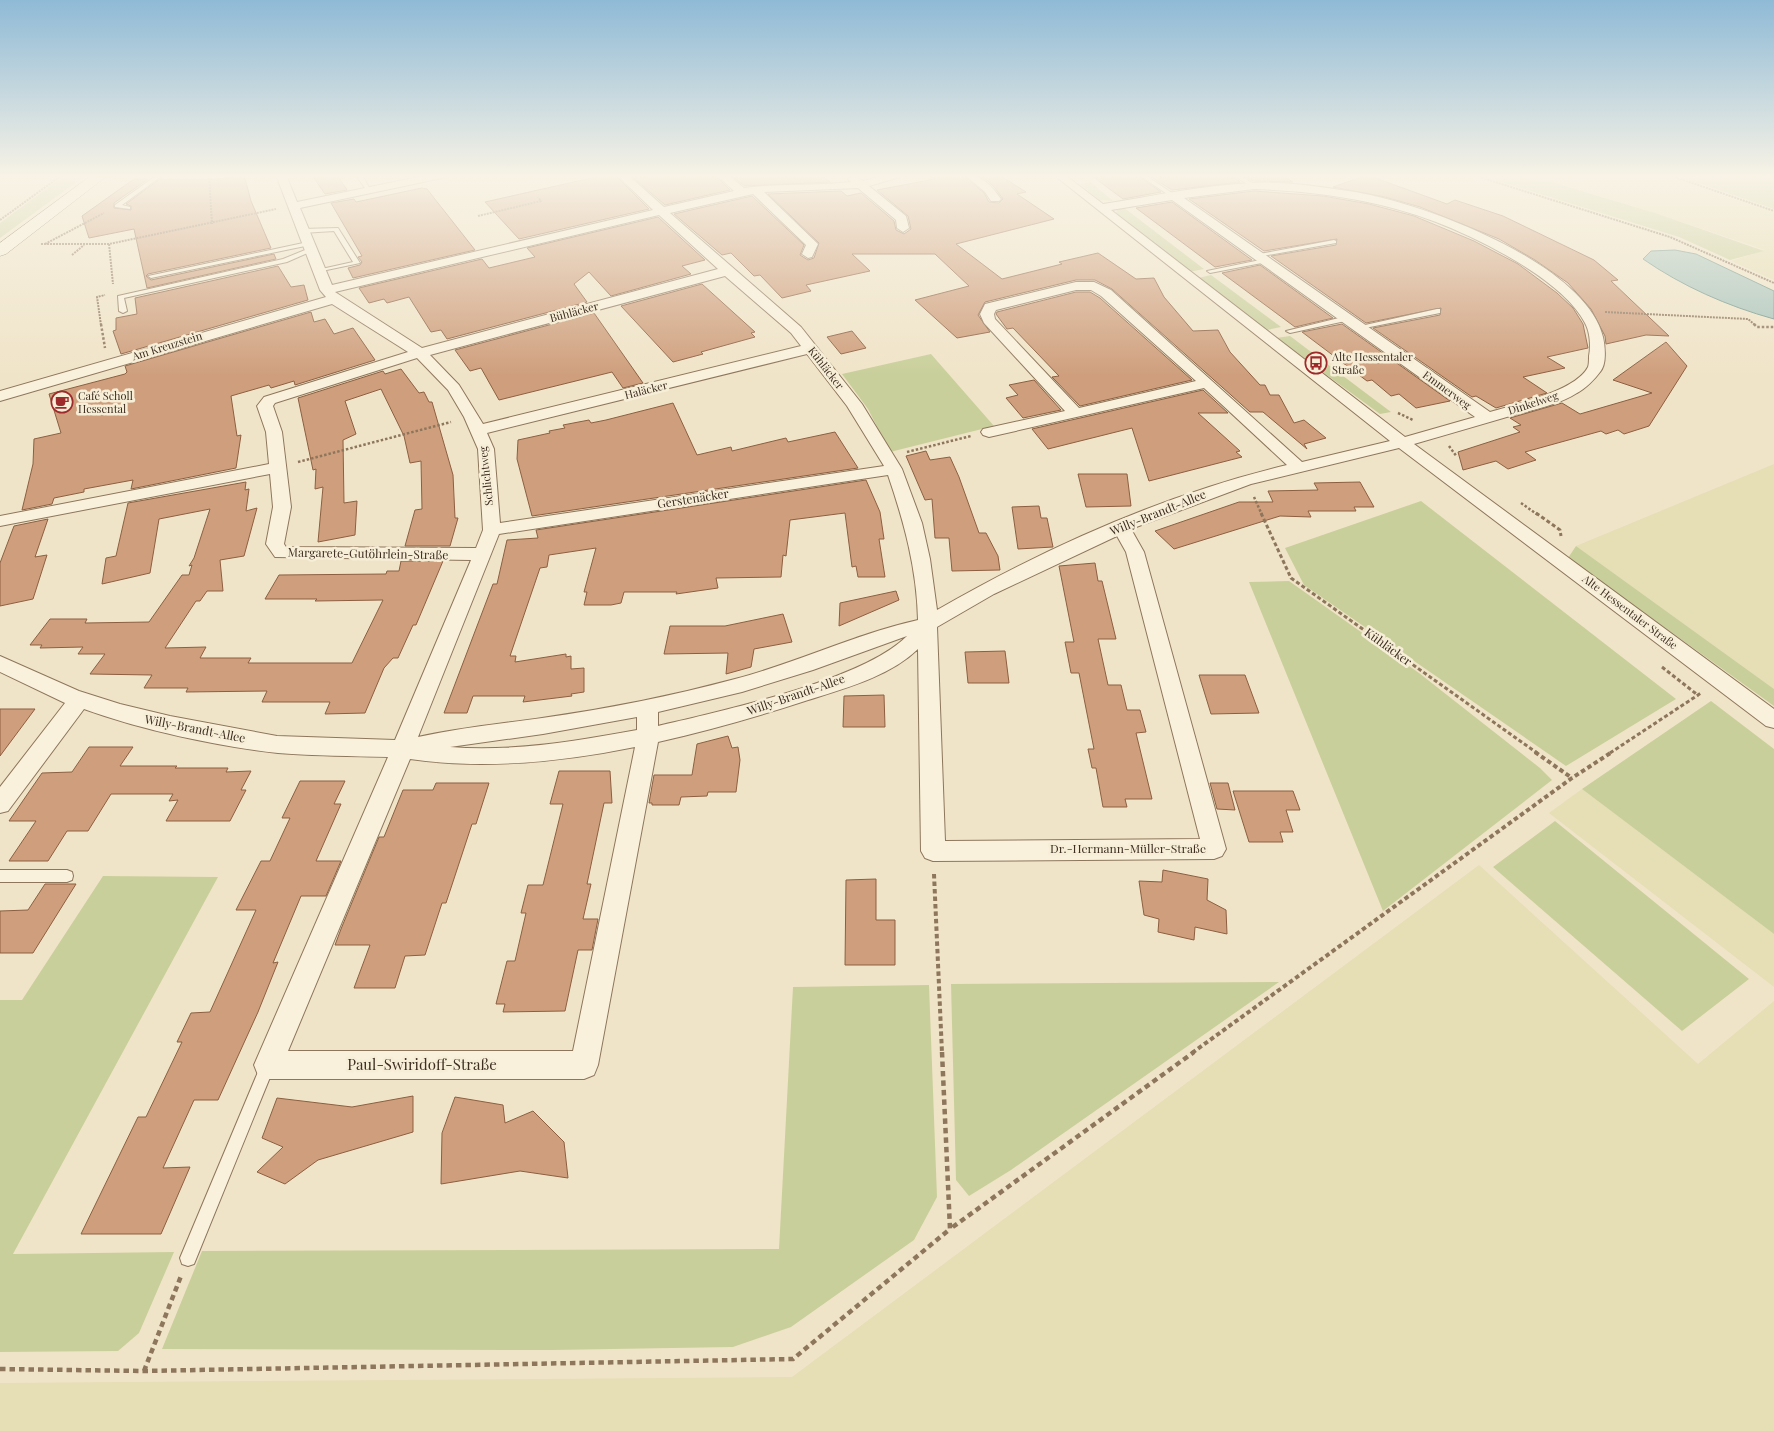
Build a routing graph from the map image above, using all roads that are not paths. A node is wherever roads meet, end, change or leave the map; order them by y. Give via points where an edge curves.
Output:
1 (307, 242) edge
2 (344, 242) edge
3 (536, 242) edge
4 (695, 242) edge
5 (810, 242) edge
6 (1144, 242) edge
7 (1238, 242) edge
8 (1334, 242) dead end
9 (1490, 242) edge
10 (309, 247) junction
11 (808, 254) dead end
12 (1261, 258) junction
13 (319, 271) junction
14 (727, 271) junction
15 (1210, 272) dead end
16 (151, 276) dead end
17 (330, 294) junction
18 (123, 311) dead end
19 (1437, 311) dead end
20 (1347, 318) junction
21 (1360, 327) junction
22 (1290, 331) dead end
23 (812, 348) junction
24 (420, 353) junction
25 (1208, 382) junction
26 (0, 396) edge
27 (1076, 413) junction
28 (1486, 417) junction
29 (475, 423) junction
30 (989, 432) road end
31 (1403, 442) junction
32 (891, 463) junction
33 (278, 467) junction
34 (1299, 468) junction
35 (0, 521) edge
36 (1121, 527) junction
37 (492, 530) junction
38 (483, 554) junction
39 (928, 624) junction
40 (0, 663) edge
41 (78, 701) junction
42 (647, 707) junction
43 (1774, 720) edge
44 (648, 736) junction
45 (402, 749) junction
46 (0, 804) edge
47 (0, 876) edge
48 (67, 876) dead end
49 (268, 1065) junction
50 (188, 1258) road end

1 - 10 street
2 - 13 lane via 357,263
3 - 17 street, Am Kreuzstein
4 - 14 street, Kühläcker
5 - 11 street via 812,244
6 - 31 street, Alte Hessentaler Straße
7 - 12 street, Emmerweg
8 - 12 lane
9 - 28 street, Dinkelweg via 1555,282 1593,324 1598,346 1595,369 1572,390 1539,403
10 - 13 street
10 - 16 lane
10 - 18 lane via 285,260 120,297
12 - 15 lane
12 - 20 street, Emmerweg
13 - 17 street
14 - 23 street, Kühläcker via 796,330
14 - 24 street, Bühläcker
17 - 24 street, Schlichtweg
17 - 26 street, Am Kreuzstein
19 - 21 lane
20 - 21 street, Emmerweg
20 - 22 lane
21 - 28 street, Emmerweg
23 - 29 street, Haläcker
23 - 32 street, Kühläcker via 854,404
24 - 29 street, Schlichtweg via 454,388
24 - 33 street, Margarete-Gutöhrlein-Straße via 269,400 265,406 274,432
25 - 27 street
25 - 27 street via 1094,286 1076,286 990,307 989,320
25 - 34 street
27 - 30 street
28 - 31 street, Dinkelweg
29 - 37 street, Schlichtweg via 486,449
31 - 34 street, Willy-Brandt-Allee
31 - 43 street, Alte Hessentaler Straße
32 - 37 street, Gerstenäcker
32 - 39 street, Kühläcker via 914,523 922,559
33 - 35 street
33 - 38 street, Margarete-Gutöhrlein-Straße via 282,507 275,544 281,553
34 - 36 street, Willy-Brandt-Allee via 1246,480
36 - 39 street, Willy-Brandt-Allee via 988,590
36 - 39 street, Dr.-Hermann-Müller-Straße via 1134,552 1214,849 933,851
37 - 38 street, Schlichtweg
38 - 45 street, Schlichtweg
39 - 42 street, Willy-Brandt-Allee via 889,634 735,687
39 - 44 street, Willy-Brandt-Allee via 906,648 867,669 817,689 741,714
40 - 41 street, Willy-Brandt-Allee
41 - 45 street, Willy-Brandt-Allee via 136,718 285,745
41 - 46 street
42 - 44 street
42 - 45 street, Willy-Brandt-Allee
44 - 45 street, Willy-Brandt-Allee via 537,752 455,756
44 - 49 street, Paul-Swiridoff-Straße via 584,1065
45 - 49 street
47 - 48 lane
49 - 50 lane

